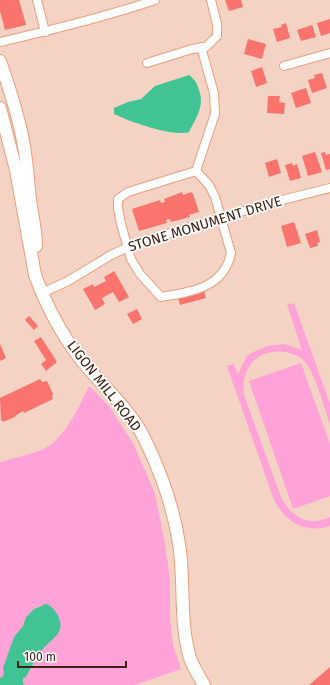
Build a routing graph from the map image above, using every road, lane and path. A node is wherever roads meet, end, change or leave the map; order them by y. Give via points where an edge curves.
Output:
1 (37, 0) edge
2 (155, 0) edge
3 (211, 0) edge
4 (45, 32) junction
5 (0, 42) edge
6 (201, 47) junction
7 (330, 53) edge
8 (0, 61) edge
9 (147, 63) dead end
10 (284, 66) dead end
11 (0, 108) edge
12 (196, 171) junction
13 (330, 188) edge
14 (220, 218) junction
15 (128, 247) junction
16 (35, 275) junction
17 (42, 293) junction
18 (204, 685) edge

1 - 4 street
2 - 4 street
3 - 6 street via 217,36 206,47
4 - 5 street
6 - 9 street
6 - 12 street via 214,93 215,114
7 - 10 street
8 - 16 main road, LIGON MILL ROAD via 23,141 36,234
11 - 16 main road, LIGON MILL ROAD via 16,170
12 - 14 street via 209,185
12 - 15 street via 128,192 118,199
13 - 14 street, STONE MONUMENT DRIVE
14 - 15 street, STONE MONUMENT DRIVE
14 - 15 street via 231,253 230,261 220,277 199,289 161,297 140,274 131,259
15 - 17 street, STONE MONUMENT DRIVE
16 - 17 main road, LIGON MILL ROAD
17 - 18 main road, LIGON MILL ROAD via 52,315 80,358 131,416 147,444 160,475 179,544 184,632 190,659

